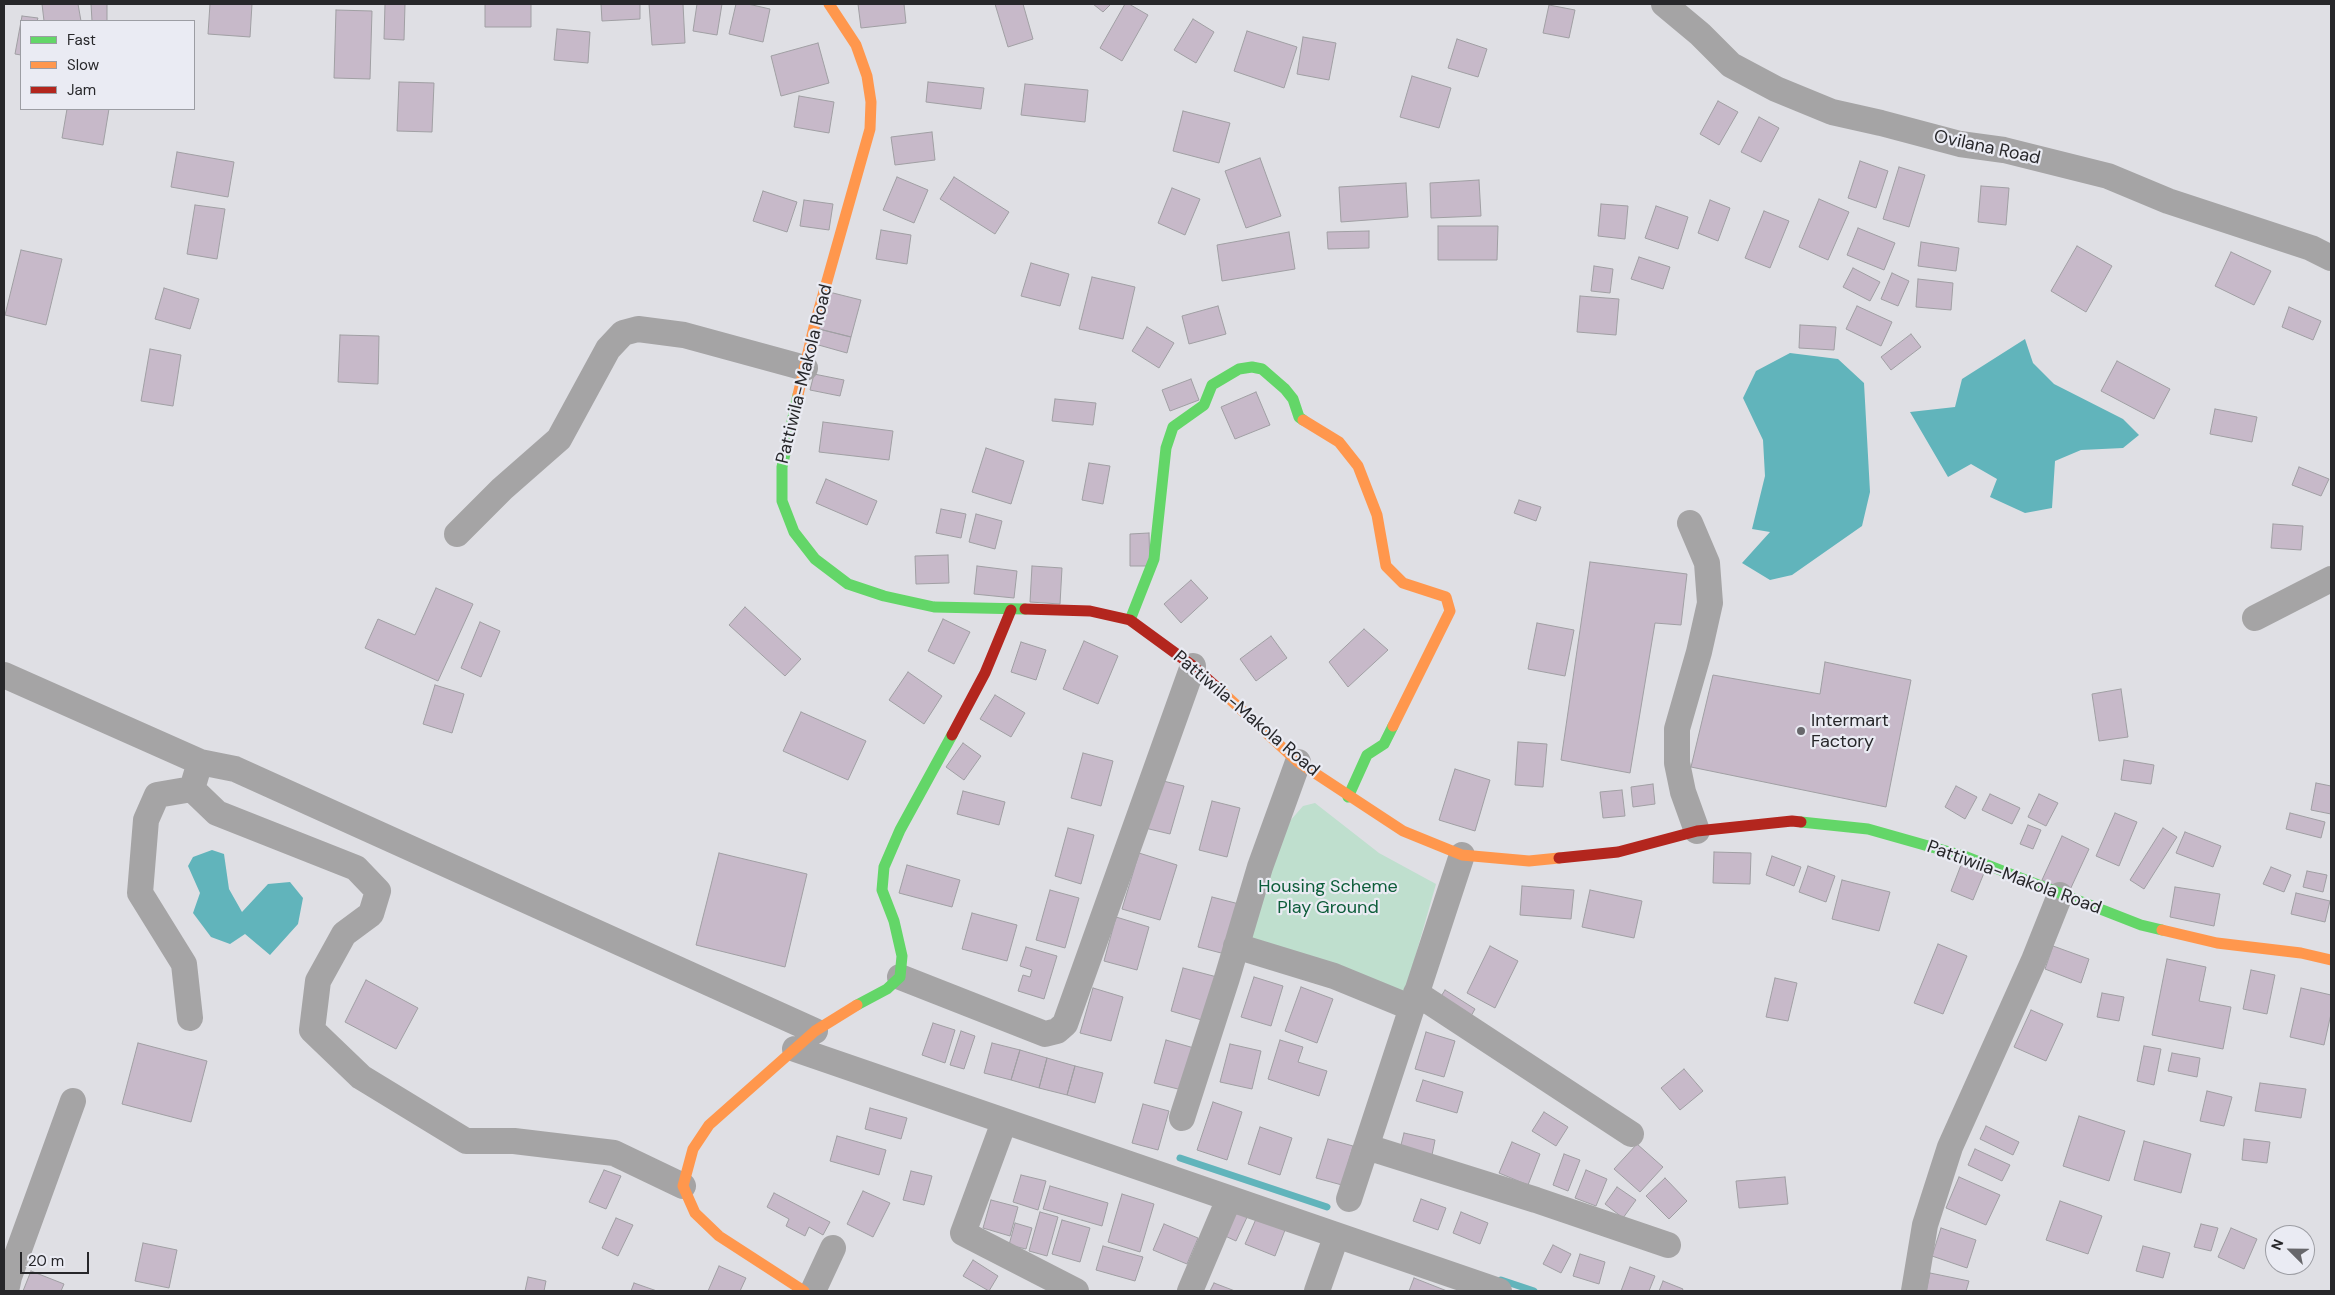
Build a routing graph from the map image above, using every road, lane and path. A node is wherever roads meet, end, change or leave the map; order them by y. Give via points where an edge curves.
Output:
1 (829, 4) edge
2 (1664, 4) edge
3 (2331, 258) edge
4 (804, 368) junction
5 (1690, 523) dead end
6 (457, 534) dead end
7 (2331, 579) edge
8 (1011, 610) junction
9 (2255, 618) dead end
10 (1130, 620) junction
11 (1193, 666) junction
12 (4, 675) edge
13 (200, 762) junction
14 (1298, 762) junction
15 (192, 789) junction
16 (1348, 797) junction
17 (1697, 831) junction
18 (1462, 855) junction
19 (2060, 895) junction
20 (1236, 946) junction
21 (2331, 960) edge
22 (900, 977) junction
23 (1414, 1000) junction
24 (190, 1018) dead end
25 (815, 1031) junction
26 (795, 1049) junction
27 (73, 1100) dead end
28 (1182, 1118) dead end
29 (1004, 1122) junction
30 (1632, 1134) dead end
31 (1367, 1148) junction
32 (684, 1186) junction
33 (1229, 1199) junction
34 (1349, 1199) dead end
35 (1336, 1237) junction
36 (1668, 1245) dead end
37 (833, 1248) dead end
38 (6, 1281) edge
39 (804, 1291) edge
40 (812, 1291) edge
41 (1076, 1291) edge
42 (1190, 1291) edge
43 (1317, 1291) edge
44 (1499, 1291) edge
45 (1914, 1291) edge

1 - 4 main road, Pattiwila-Makola Road via 856,45 867,76 871,102 870,129
2 - 3 street, Ovilana Road via 1732,65 1776,89 1832,112 2108,176 2168,201 2311,248
4 - 6 street via 684,335 638,329 623,333 608,348 559,439
4 - 8 main road, Pattiwila-Makola Road via 782,467 782,501 794,532 816,559 848,584 884,596 934,607
5 - 17 street via 1707,563 1710,603 1677,729 1677,763
7 - 9 street
8 - 10 main road, Pattiwila-Makola Road via 1090,611
8 - 22 main road via 985,673 900,830 884,867 882,890 894,920 902,956
10 - 11 main road, Pattiwila-Makola Road
10 - 16 main road via 1154,559 1166,448 1173,427 1204,405 1212,385 1239,369 1262,369 1293,399 1299,417 1339,442 1358,466 1377,515 1386,566 1402,583 1446,597 1450,612 1384,744 1367,755
11 - 14 main road, Pattiwila-Makola Road
11 - 22 street via 1065,1024 1057,1032 1045,1034
12 - 13 street
13 - 15 street
13 - 25 street via 235,770
14 - 16 main road, Pattiwila-Makola Road
14 - 20 street
15 - 24 street via 157,795 146,820 140,893 184,964
15 - 32 street via 217,813 356,868 378,890 371,914 344,934 318,981 312,1030 360,1077 466,1141 514,1142 614,1153
16 - 18 main road, Pattiwila-Makola Road via 1403,831
17 - 18 main road, Pattiwila-Makola Road via 1618,852 1529,861
17 - 19 main road, Pattiwila-Makola Road via 1792,820 1868,829 1967,857
18 - 23 street
19 - 21 main road, Pattiwila-Makola Road via 2142,925 2217,943
19 - 45 street via 1950,1146 1925,1225
20 - 23 street
20 - 28 street
22 - 25 main road via 887,989
23 - 30 street
23 - 31 street
25 - 26 main road
26 - 29 street
26 - 32 main road via 709,1126 693,1149
27 - 38 street
29 - 33 street
29 - 41 street via 964,1234
31 - 34 street
31 - 36 street
32 - 39 main road via 695,1213 719,1236
33 - 35 street
33 - 42 street
35 - 43 street
35 - 44 street
37 - 40 street

